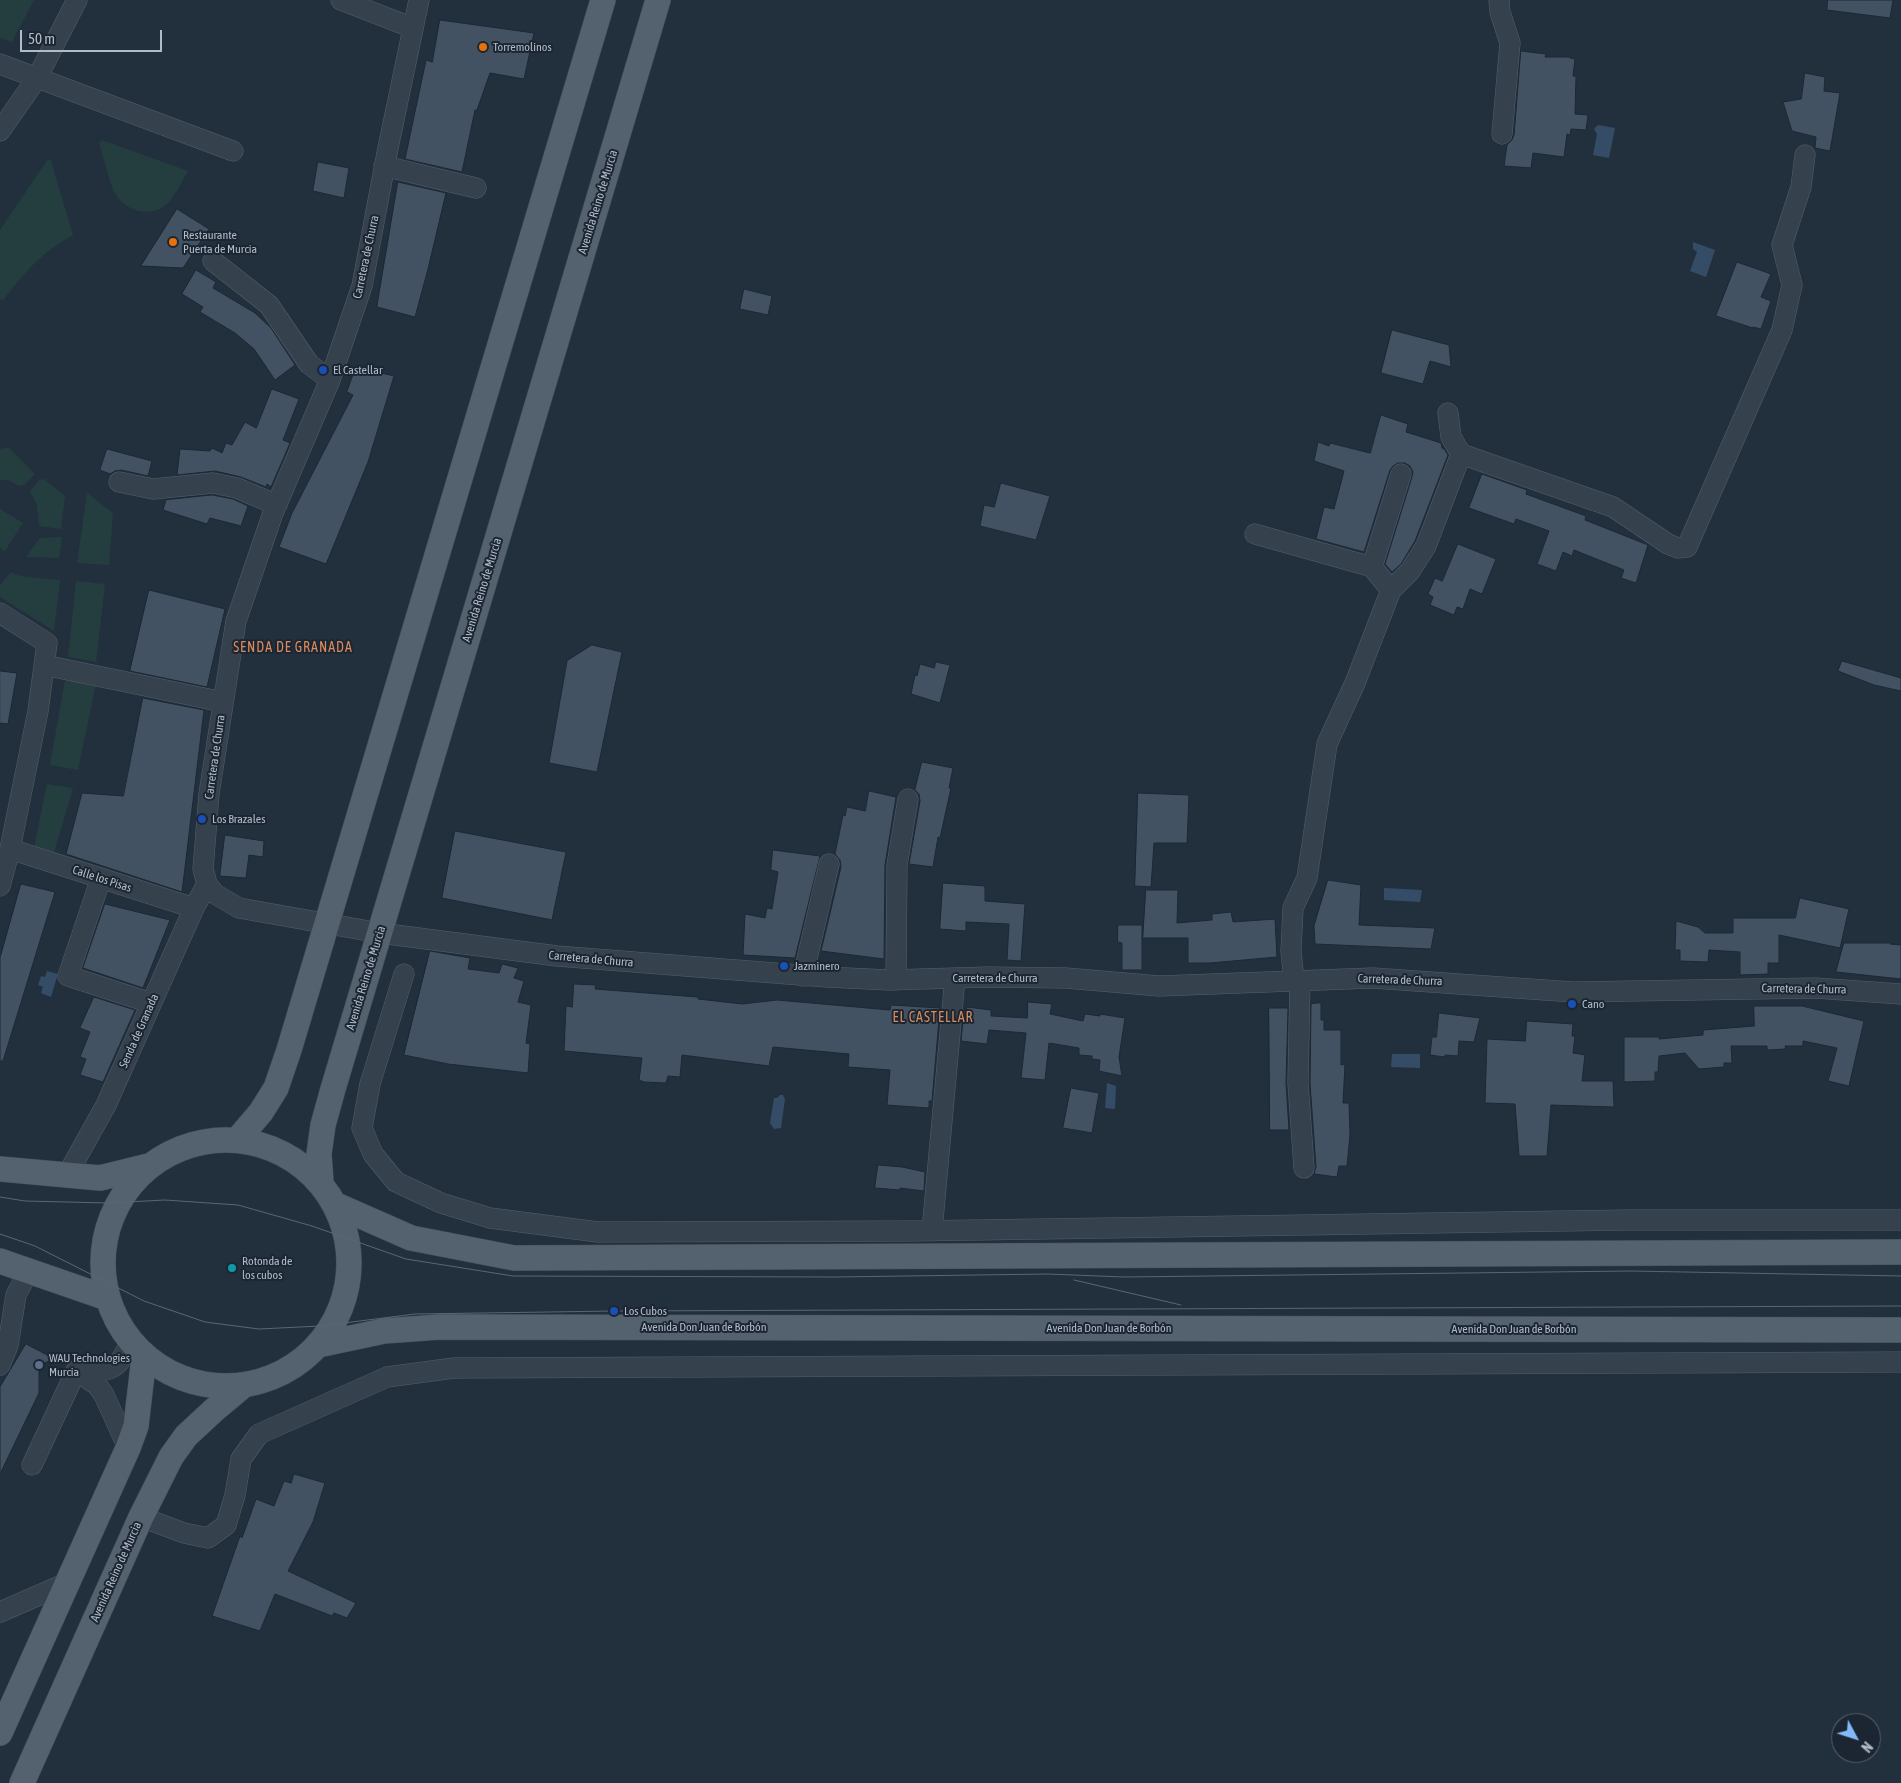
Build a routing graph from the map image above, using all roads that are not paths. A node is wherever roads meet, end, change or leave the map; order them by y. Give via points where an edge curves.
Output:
1 (77, 0) edge
2 (341, 0) edge
3 (419, 0) edge
4 (603, 0) edge
5 (658, 0) edge
6 (1499, 0) edge
7 (413, 28) junction
8 (0, 64) edge
9 (37, 78) junction
10 (0, 131) edge
11 (1502, 134) dead end
12 (233, 151) dead end
13 (1805, 155) dead end
14 (384, 166) junction
15 (476, 188) dead end
16 (213, 261) dead end
17 (330, 380) junction
18 (1448, 414) dead end
19 (1461, 454) junction
20 (1401, 474) dead end
21 (119, 482) dead end
22 (276, 505) junction
23 (1255, 534) dead end
24 (1372, 567) junction
25 (1391, 590) junction
26 (0, 613) edge
27 (44, 665) junction
28 (223, 702) junction
29 (908, 799) dead end
30 (10, 849) junction
31 (829, 864) dead end
32 (101, 878) junction
33 (207, 884) junction
34 (0, 886) edge
35 (194, 908) junction
36 (326, 923) junction
37 (380, 933) junction
38 (404, 974) dead end
39 (803, 976) junction
40 (956, 978) junction
41 (896, 980) junction
42 (1297, 980) junction
43 (1901, 994) edge
44 (152, 1003) junction
45 (238, 1139) junction
46 (149, 1166) junction
47 (1304, 1168) dead end
48 (0, 1169) edge
49 (67, 1175) junction
50 (321, 1182) junction
51 (336, 1205) junction
52 (1901, 1220) edge
53 (932, 1231) junction
54 (1901, 1252) edge
55 (0, 1261) edge
56 (28, 1272) junction
57 (107, 1298) junction
58 (0, 1312) edge
59 (1901, 1330) edge
60 (8, 1345) junction
61 (318, 1345) junction
62 (137, 1350) junction
63 (1901, 1362) edge
64 (0, 1365) edge
65 (76, 1371) junction
66 (244, 1385) junction
67 (128, 1448) junction
68 (32, 1465) dead end
69 (141, 1517) junction
70 (67, 1583) junction
71 (0, 1612) edge
72 (0, 1733) edge
73 (22, 1783) edge

1 - 9 street
2 - 7 street
3 - 7 street, Carretera de Churra
4 - 36 main road
5 - 37 main road, Avenida Reino de Murcia
6 - 11 street via 1510,43
7 - 14 street, Carretera de Churra
8 - 9 street
9 - 10 street
9 - 12 street
13 - 19 street via 1801,188 1782,245 1792,285 1782,330 1687,546 1678,548 1668,544 1613,507
14 - 15 street
14 - 17 street, Carretera de Churra via 362,286
16 - 17 street via 269,305 309,364
17 - 22 street, Carretera de Churra
18 - 19 street via 1451,437
19 - 25 street via 1426,546 1410,571
20 - 24 street
21 - 22 street via 153,489 213,483 237,488
22 - 28 street, Carretera de Churra via 236,621
23 - 24 street
24 - 25 street
25 - 42 street via 1355,684 1327,744 1307,878 1293,908 1291,951
26 - 27 street via 47,643
27 - 28 street
27 - 30 street
28 - 33 street, Carretera de Churra via 209,794 203,869
29 - 41 street via 897,865
30 - 32 street, Calle los Pisas
30 - 34 street
31 - 39 street
32 - 35 street, Calle los Pisas
32 - 44 street via 68,976
33 - 35 street, Senda de Granada
33 - 36 street, Carretera de Churra via 215,894 239,908
35 - 44 street, Senda de Granada
36 - 37 street, Carretera de Churra
36 - 45 main road via 276,1088
37 - 39 street, Carretera de Churra via 557,956
37 - 50 main road, Avenida Reino de Murcia via 323,1125 318,1154
38 - 53 street via 370,1084 362,1128 373,1154 396,1182 440,1203 490,1218 598,1232
39 - 41 street, Carretera de Churra
40 - 41 street, Carretera de Churra
40 - 42 street, Carretera de Churra via 1066,978 1159,986
40 - 53 street
42 - 43 street, Carretera de Churra via 1374,978 1573,992 1815,988
42 - 47 street via 1298,1083
44 - 49 street, Senda de Granada via 106,1105
45 - 46 main road via 190,1144
45 - 50 main road via 274,1148 293,1158
46 - 49 main road via 100,1178
46 - 57 main road via 124,1193 108,1226 102,1262
48 - 49 main road
50 - 51 main road
51 - 54 main road via 411,1238 514,1258
51 - 61 main road via 348,1239 349,1278 339,1314
52 - 53 street via 1639,1220
55 - 56 main road
56 - 57 main road
56 - 60 street via 16,1295
57 - 62 main road via 116,1321
58 - 60 street
59 - 61 main road, Avenida Don Juan de Borbón via 439,1327 384,1331
60 - 64 street
61 - 66 main road via 297,1364 272,1378
62 - 65 street via 117,1366
62 - 66 main road via 170,1374 193,1383 218,1387
62 - 67 main road via 136,1426
63 - 69 street via 454,1368 387,1376 259,1434 241,1459 236,1495 226,1526 208,1538
65 - 67 street via 97,1385 104,1395
65 - 68 street
66 - 69 main road, Avenida Reino de Murcia via 186,1436 170,1457
67 - 70 main road
69 - 73 main road, Avenida Reino de Murcia
70 - 71 street
70 - 72 main road

